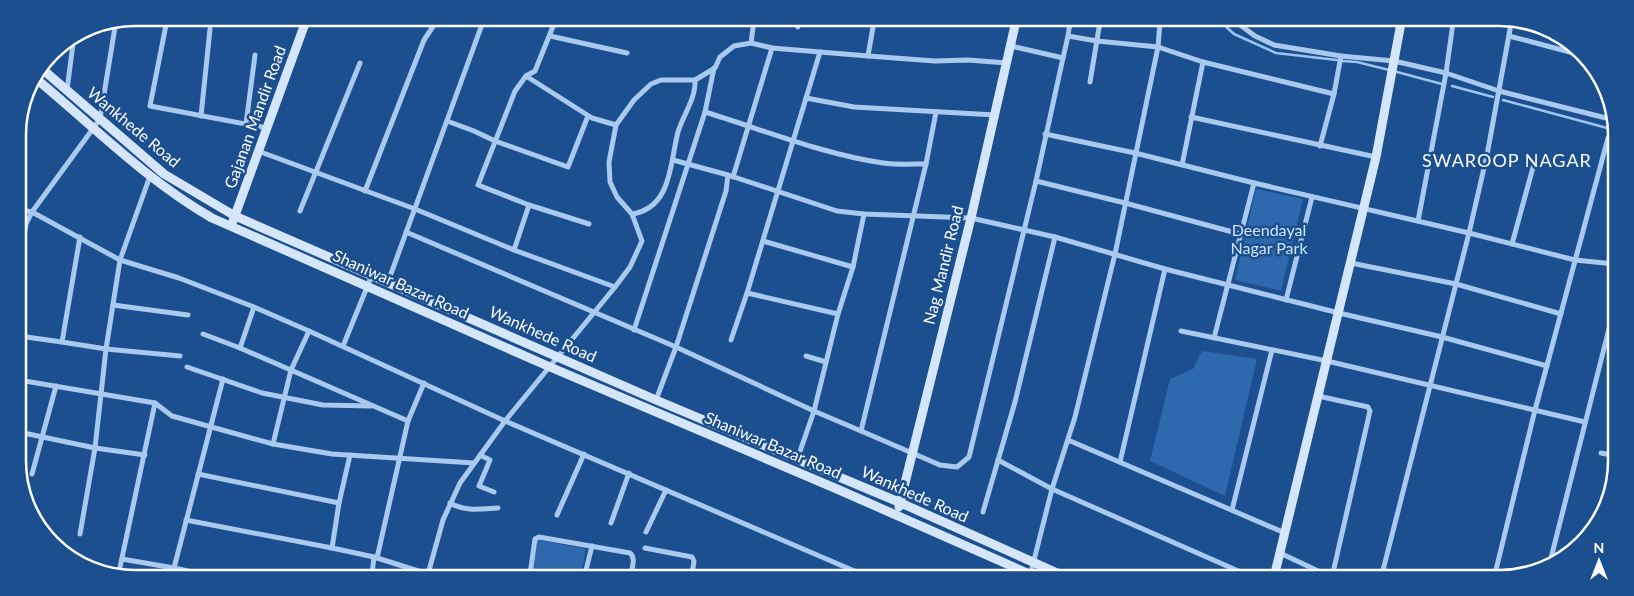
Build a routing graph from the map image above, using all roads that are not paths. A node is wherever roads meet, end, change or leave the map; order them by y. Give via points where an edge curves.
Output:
1 (166, 26) edge
2 (304, 26) edge
3 (433, 26) edge
4 (481, 26) edge
5 (554, 26) edge
6 (753, 26) edge
7 (873, 26) edge
8 (1015, 26) edge
9 (1069, 26) edge
10 (1099, 26) edge
11 (1160, 26) edge
12 (1241, 26) edge
13 (1400, 26) edge
14 (1453, 26) edge
15 (1511, 27) edge
16 (115, 28) edge
17 (210, 29) dead end
18 (550, 36) junction
19 (1068, 36) junction
20 (1509, 36) junction
21 (1097, 41) junction
22 (751, 43) junction
23 (1011, 46) junction
24 (73, 47) edge
25 (1158, 47) junction
26 (772, 48) junction
27 (1567, 50) edge
28 (820, 52) junction
29 (626, 54) dead end
30 (255, 55) dead end
31 (868, 56) junction
32 (1341, 56) junction
33 (1063, 58) junction
34 (1394, 61) junction
35 (1203, 62) junction
36 (360, 63) dead end
37 (1007, 64) junction
38 (714, 68) junction
39 (47, 73) edge
40 (1446, 73) junction
41 (526, 76) junction
42 (695, 80) junction
43 (40, 82) edge
44 (1090, 82) dead end
45 (67, 90) junction
46 (1499, 91) junction
47 (1334, 94) junction
48 (806, 98) junction
49 (705, 112) junction
50 (936, 112) junction
51 (995, 115) junction
52 (201, 116) junction
53 (588, 116) junction
54 (1191, 117) junction
55 (1606, 118) edge
56 (100, 119) junction
57 (447, 121) junction
58 (246, 124) junction
59 (616, 125) junction
60 (749, 125) junction
61 (267, 128) junction
62 (94, 129) junction
63 (1045, 134) junction
64 (1608, 138) edge
65 (495, 141) junction
66 (793, 141) junction
67 (1320, 146) junction
68 (258, 152) junction
69 (1135, 153) junction
70 (1376, 158) junction
71 (673, 160) junction
72 (1535, 160) dead end
73 (926, 164) junction
74 (688, 165) junction
75 (1182, 165) junction
76 (314, 173) junction
77 (150, 176) junction
78 (730, 176) junction
79 (1036, 181) junction
80 (1254, 183) junction
81 (365, 192) junction
82 (777, 192) junction
83 (1312, 197) junction
84 (1125, 203) junction
85 (529, 205) junction
86 (415, 209) junction
87 (1364, 209) junction
88 (26, 211) edge
89 (300, 211) dead end
90 (32, 212) junction
91 (632, 214) junction
92 (864, 214) junction
93 (235, 216) junction
94 (913, 216) junction
95 (970, 218) junction
96 (1418, 221) junction
97 (26, 224) edge
98 (589, 224) dead end
99 (231, 226) junction
100 (1024, 230) junction
101 (406, 232) junction
102 (1469, 233) junction
103 (1240, 234) junction
104 (80, 237) junction
105 (1054, 237) junction
106 (762, 241) junction
107 (1512, 244) junction
108 (514, 250) junction
109 (1115, 254) junction
110 (120, 260) junction
111 (1575, 260) junction
112 (1351, 263) junction
113 (1608, 263) edge
114 (853, 267) junction
115 (1165, 269) junction
116 (372, 276) junction
117 (388, 282) junction
118 (1456, 284) junction
119 (1228, 285) junction
120 (368, 286) junction
121 (615, 287) junction
122 (747, 293) junction
123 (1286, 300) junction
124 (113, 305) junction
125 (254, 307) junction
126 (592, 313) junction
127 (838, 314) junction
128 (1339, 314) junction
129 (1561, 314) junction
130 (188, 315) dead end
131 (634, 330) junction
132 (309, 331) junction
133 (1181, 331) dead end
134 (1608, 332) edge
135 (203, 334) dead end
136 (26, 337) edge
137 (1442, 337) junction
138 (1214, 338) junction
139 (731, 340) dead end
140 (62, 342) junction
141 (343, 346) junction
142 (676, 347) junction
143 (240, 348) junction
144 (106, 349) junction
145 (1272, 350) junction
146 (180, 356) dead end
147 (806, 356) dead end
148 (558, 358) junction
149 (1327, 361) junction
150 (826, 362) junction
151 (1546, 366) junction
152 (187, 367) dead end
153 (550, 367) junction
154 (291, 370) junction
155 (222, 379) junction
156 (26, 381) edge
157 (424, 383) junction
158 (1430, 385) junction
159 (56, 386) junction
160 (101, 394) junction
161 (1318, 396) junction
162 (284, 397) junction
163 (656, 400) junction
164 (155, 403) junction
165 (376, 407) junction
166 (1535, 410) junction
167 (814, 411) junction
168 (408, 420) junction
169 (505, 420) junction
170 (1585, 422) junction
171 (210, 427) junction
172 (861, 430) junction
173 (26, 434) edge
174 (42, 437) junction
175 (1068, 440) junction
176 (273, 444) junction
177 (95, 448) junction
178 (912, 453) junction
179 (1601, 453) dead end
180 (584, 454) junction
181 (1608, 454) edge
182 (145, 455) junction
183 (350, 455) junction
184 (480, 455) junction
185 (400, 458) junction
186 (798, 460) junction
187 (998, 460) junction
188 (1120, 462) junction
189 (474, 463) junction
190 (629, 473) junction
191 (32, 474) dead end
192 (198, 474) junction
193 (1052, 489) junction
194 (666, 490) junction
195 (494, 492) dead end
196 (339, 502) junction
197 (450, 503) junction
198 (901, 503) junction
199 (498, 508) dead end
200 (1232, 510) junction
201 (983, 512) dead end
202 (557, 514) dead end
203 (896, 515) junction
204 (186, 520) junction
205 (611, 523) dead end
206 (646, 532) dead end
207 (1285, 533) junction
208 (80, 534) dead end
209 (592, 546) junction
210 (332, 548) junction
211 (645, 548) dead end
212 (1280, 553) junction
213 (1552, 556) edge
214 (376, 557) junction
215 (122, 559) junction
216 (1034, 563) junction
217 (174, 568) junction
218 (120, 569) edge
219 (179, 570) edge
220 (373, 570) edge
221 (416, 570) edge
222 (429, 570) edge
223 (531, 570) edge
224 (586, 570) edge
225 (632, 570) edge
226 (693, 570) edge
227 (852, 570) edge
228 (1019, 570) edge
229 (1033, 570) edge
230 (1050, 570) edge
231 (1236, 570) edge
232 (1276, 570) edge
233 (1318, 570) edge
234 (1335, 570) edge
235 (1383, 570) edge
236 (1496, 570) edge

1 - 52 street via 150,106
2 - 61 main road, Gajanan Mandir Road
3 - 81 street via 424,40
4 - 57 street
5 - 18 street
6 - 22 street
7 - 31 street
8 - 23 main road, Nag Mandir Road
9 - 19 street
10 - 21 street
11 - 25 street
12 - 32 street via 1274,45
13 - 34 main road
14 - 40 street
15 - 20 street
16 - 56 street
17 - 52 street
18 - 29 street
18 - 41 street via 535,71
19 - 21 street
19 - 33 street
20 - 27 street
20 - 46 street
21 - 25 street
21 - 44 street
22 - 26 street
22 - 38 street via 734,46 720,57
23 - 33 street
23 - 37 main road, Nag Mandir Road
24 - 45 street
25 - 35 street
25 - 69 street
26 - 28 street
26 - 60 street
28 - 31 street
28 - 48 street
30 - 58 street
31 - 37 street
32 - 34 street
32 - 47 street
33 - 63 street
34 - 40 street
34 - 70 main road
35 - 47 street
35 - 54 street
36 - 76 street
37 - 51 main road, Nag Mandir Road
38 - 42 street
38 - 49 street
39 - 45 main road, Wankhede Road
40 - 46 street
40 - 96 street
41 - 53 street
41 - 65 street via 515,91
42 - 59 street via 661,80 651,84 634,100
42 - 71 street
43 - 62 main road, Shaniwar Bazar Road
45 - 56 main road, Wankhede Road
46 - 55 street
46 - 102 street
47 - 67 street
48 - 50 street via 854,107
48 - 66 street
49 - 60 street
49 - 74 street
50 - 51 street
50 - 73 street
51 - 95 main road, Nag Mandir Road
52 - 58 street
53 - 59 street
53 - 65 street via 568,167
54 - 67 street
54 - 75 street
56 - 62 street
56 - 93 main road, Wankhede Road via 164,174
57 - 65 street
57 - 86 street
58 - 61 street
59 - 91 street via 609,162 610,182 617,197
60 - 66 street
60 - 78 street
61 - 68 main road, Gajanan Mandir Road
62 - 77 main road, Shaniwar Bazar Road
62 - 90 street
63 - 69 street
63 - 79 street
64 - 111 street
65 - 85 street via 478,185
66 - 73 street via 885,164
66 - 82 street
67 - 70 street
68 - 76 street
68 - 93 main road, Gajanan Mandir Road
69 - 75 street
69 - 84 street
70 - 87 main road
71 - 74 street
71 - 91 street via 662,192 647,210
72 - 107 street
73 - 94 street
74 - 78 street
74 - 131 street
75 - 80 street
76 - 81 street
76 - 89 street
77 - 99 main road, Shaniwar Bazar Road via 189,205
77 - 110 street
78 - 82 street
78 - 142 street
79 - 84 street
79 - 100 street
80 - 83 street
80 - 103 street
81 - 86 street
82 - 92 street via 837,211
82 - 106 street
83 - 87 street
83 - 123 street
84 - 103 street
84 - 109 street
85 - 98 street
85 - 108 street
86 - 101 street
86 - 108 street
87 - 96 street
87 - 112 main road
88 - 90 street
90 - 97 street
90 - 104 street
91 - 121 street via 642,241 630,267
92 - 94 street
92 - 114 street
93 - 99 main road, Gajanan Mandir Road
93 - 116 main road, Wankhede Road
94 - 95 street
94 - 172 street
95 - 100 street
95 - 178 main road, Nag Mandir Road
96 - 102 street
99 - 120 main road, Shaniwar Bazar Road
100 - 105 street
100 - 178 street via 969,457 957,467 940,465
101 - 117 street
101 - 126 street
102 - 107 street
102 - 118 street
103 - 119 street
104 - 110 street
104 - 140 street
105 - 109 street
105 - 187 street
106 - 114 street
106 - 122 street
107 - 111 street
108 - 121 street
109 - 115 street
109 - 175 street
110 - 124 street
110 - 125 street via 179,278
111 - 113 street
111 - 129 street
112 - 118 street
112 - 128 main road
114 - 127 street
115 - 119 street
115 - 188 street
116 - 117 main road, Wankhede Road
116 - 120 street
117 - 148 main road, Wankhede Road
118 - 129 street
118 - 137 street
119 - 123 street
119 - 138 street
120 - 141 street
120 - 153 main road, Shaniwar Bazar Road
121 - 126 street
122 - 127 street
122 - 139 street
123 - 128 street
124 - 130 street
124 - 144 street
125 - 132 street
125 - 143 street
126 - 131 street
126 - 148 street
127 - 150 street
128 - 137 street
128 - 149 main road
129 - 151 street
131 - 142 street
132 - 141 street
132 - 154 street
133 - 138 street
134 - 170 street
135 - 143 street
136 - 140 street
137 - 151 street
137 - 158 street
138 - 145 street
140 - 144 street
141 - 157 street
142 - 163 street
142 - 167 street
143 - 154 street
144 - 146 street
144 - 160 street
145 - 149 street
145 - 200 street
147 - 150 street
148 - 153 street
148 - 163 main road, Wankhede Road
149 - 158 street
149 - 161 main road
150 - 167 street
151 - 166 street
152 - 155 street
153 - 169 street
153 - 203 main road, Shaniwar Bazar Road
154 - 162 street
154 - 165 street
155 - 162 street
155 - 171 street
156 - 159 street
157 - 168 street
157 - 169 street
158 - 166 street
158 - 235 street
159 - 160 street
159 - 174 street
160 - 164 street
160 - 177 street
161 - 207 main road
161 - 234 street via 1370,411
162 - 165 street via 323,405
162 - 176 street
163 - 186 main road, Wankhede Road
164 - 171 street via 172,416
164 - 182 street
165 - 168 street
166 - 170 street
166 - 236 street
167 - 172 street
167 - 186 street
168 - 185 street
169 - 180 street
169 - 184 street
170 - 213 street
171 - 176 street
171 - 192 street
172 - 178 street
173 - 174 street
174 - 177 street
174 - 191 street
175 - 188 street
175 - 193 street
176 - 183 street
177 - 182 street
177 - 208 street
178 - 198 main road, Nag Mandir Road
179 - 181 street
180 - 190 street
180 - 202 street
182 - 215 street
183 - 185 street
183 - 196 street
184 - 189 street
184 - 195 street via 490,460 479,486
185 - 189 street
185 - 214 street
186 - 198 main road, Wankhede Road
187 - 193 street
187 - 201 street
188 - 200 street
189 - 197 street
190 - 194 street
190 - 205 street
192 - 196 street
192 - 204 street
193 - 216 street
193 - 231 street
194 - 206 street
194 - 227 street
196 - 210 street
197 - 199 street via 465,509
197 - 222 street
198 - 203 main road, Nag Mandir Road
198 - 216 main road, Wankhede Road
200 - 207 street
203 - 228 main road, Shaniwar Bazar Road
204 - 210 street
204 - 217 street
207 - 212 main road
209 - 223 street via 536,538
209 - 224 street
209 - 225 street via 630,553
210 - 214 street
211 - 226 street via 692,557
212 - 232 main road
212 - 233 street
214 - 220 street
214 - 221 street
215 - 217 street
215 - 218 street
216 - 229 street
216 - 230 main road, Wankhede Road
217 - 219 street

